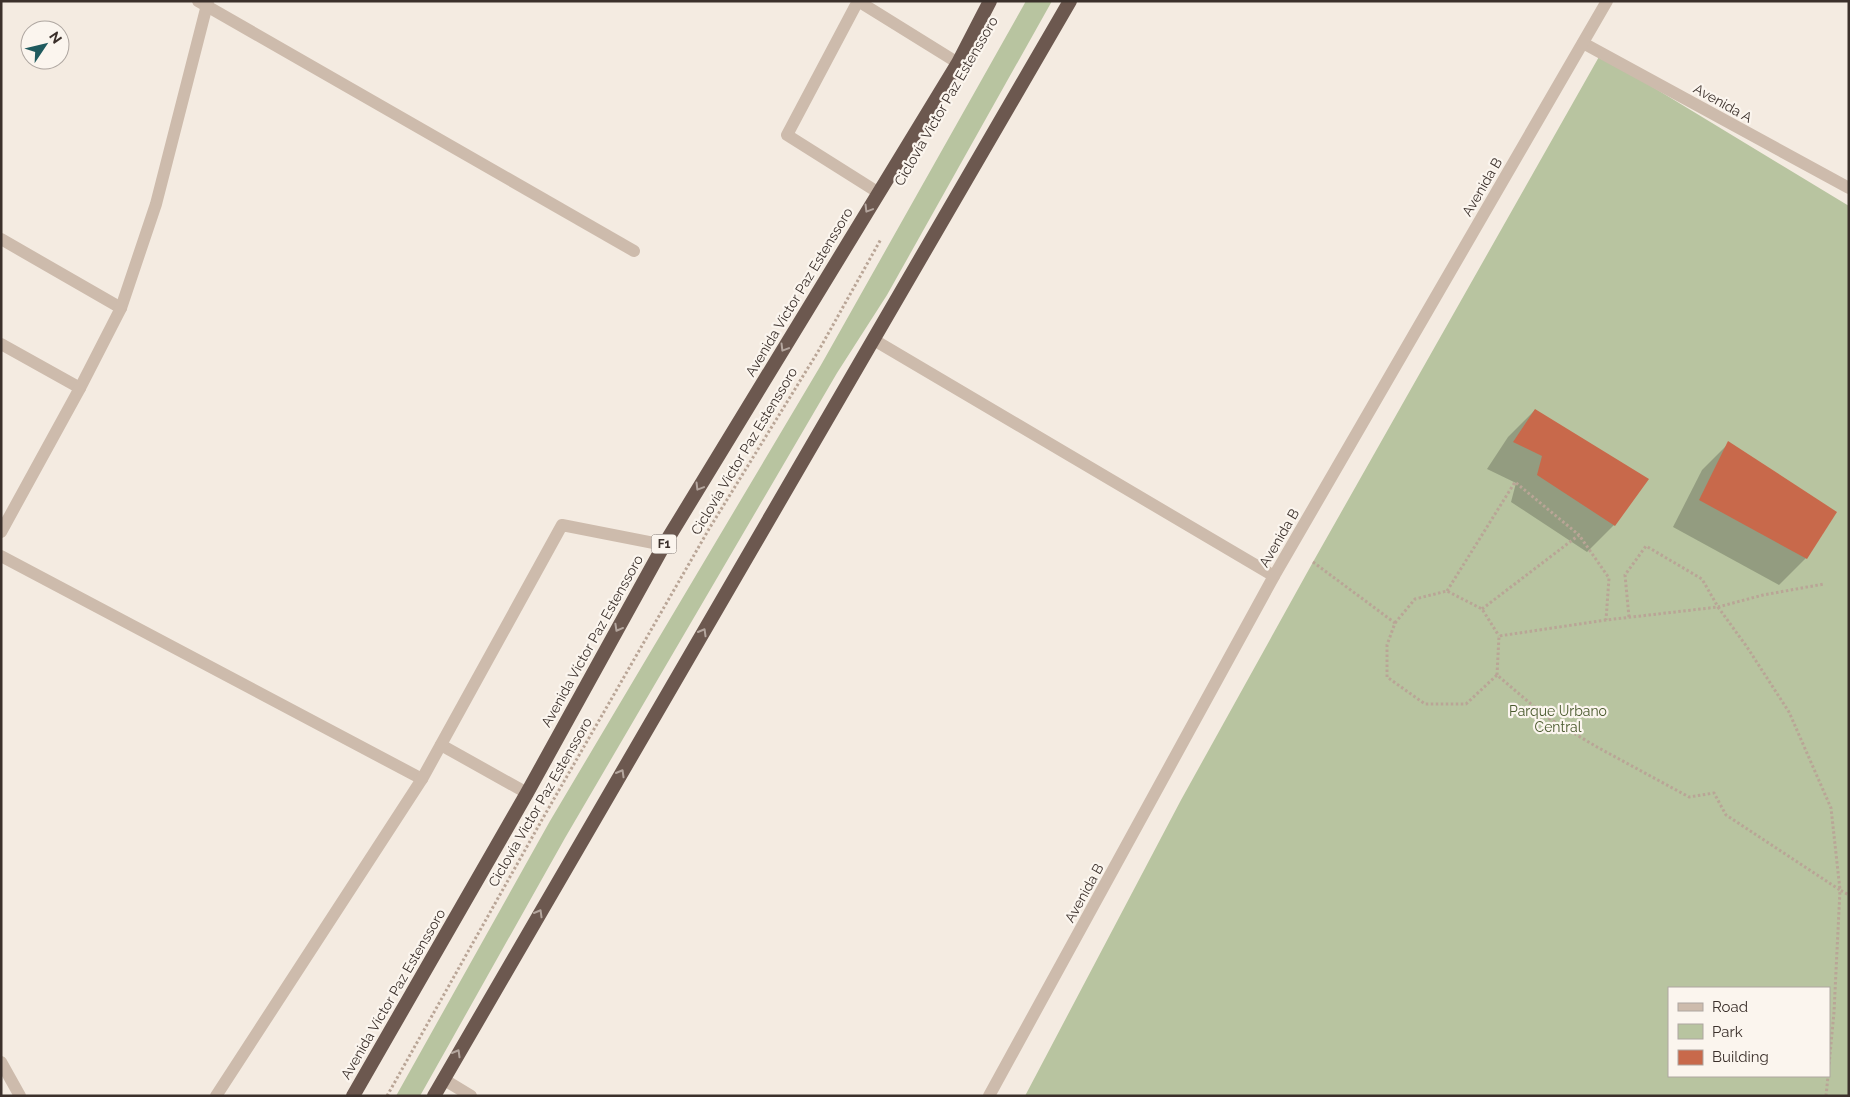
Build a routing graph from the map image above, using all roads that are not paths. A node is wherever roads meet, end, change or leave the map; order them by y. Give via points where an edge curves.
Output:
1 (858, 1) edge
2 (990, 1) edge
3 (1070, 1) edge
4 (1607, 1) edge
5 (205, 3) edge
6 (1584, 43) junction
7 (958, 63) junction
8 (1849, 188) edge
9 (878, 193) junction
10 (1, 239) edge
11 (634, 251) dead end
12 (121, 308) junction
13 (874, 340) junction
14 (1, 344) edge
15 (80, 388) junction
16 (1, 532) edge
17 (664, 545) junction
18 (1, 556) edge
19 (1274, 576) junction
20 (441, 745) junction
21 (422, 780) junction
22 (527, 793) junction
23 (1, 1062) edge
24 (443, 1079) junction
25 (20, 1096) edge
26 (216, 1096) edge
27 (353, 1096) edge
28 (434, 1096) edge
29 (471, 1096) edge
30 (989, 1096) edge

1 - 7 street
1 - 9 street via 787,135
2 - 7 highway, Avenida Víctor Paz Estenssoro / F1
3 - 13 highway
4 - 6 street, Avenida B
5 - 11 street
5 - 12 street via 156,204
6 - 8 street, Avenida A
6 - 19 street, Avenida B
7 - 9 highway, Avenida Víctor Paz Estenssoro / F1
9 -> 17 highway, Avenida Víctor Paz Estenssoro / F1
10 - 12 street
12 - 15 street
13 - 19 street
24 -> 13 highway
14 - 15 street
15 - 16 street
17 - 20 street via 562,525
17 -> 22 highway, Avenida Víctor Paz Estenssoro / F1
18 - 21 street
19 - 30 street, Avenida B
20 - 21 street
20 - 22 street
21 - 26 street
22 - 27 highway, Avenida Víctor Paz Estenssoro / F1
23 - 25 street
24 - 28 highway
24 - 29 street

